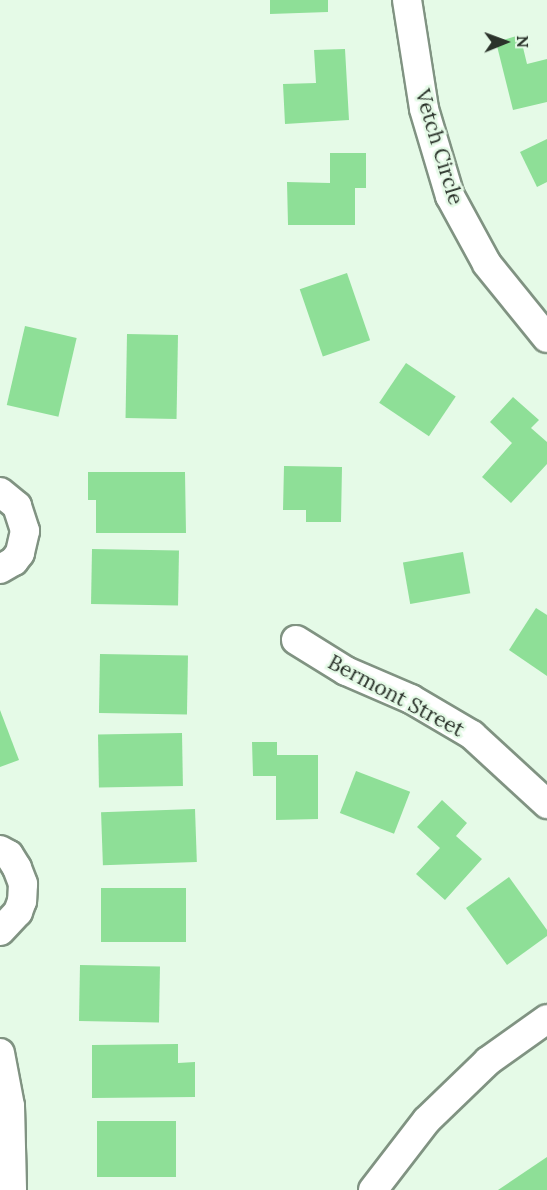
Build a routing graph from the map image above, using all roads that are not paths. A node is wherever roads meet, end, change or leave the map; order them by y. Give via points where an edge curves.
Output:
1 (407, 0) edge
2 (547, 338) edge
3 (0, 492) edge
4 (0, 569) edge
5 (296, 640) dead end
6 (547, 804) edge
7 (0, 850) edge
8 (0, 931) edge
9 (547, 1019) edge
10 (0, 1053) edge
11 (12, 1190) edge
12 (373, 1190) edge

1 - 2 street, Vetch Circle via 424,109 450,196 487,264
3 - 4 street via 17,506 25,531 20,553
5 - 6 street, Bermont Street via 346,671 411,699 472,735
7 - 8 street via 9,855 23,884 18,912
9 - 12 street via 488,1061 427,1120
10 - 11 street via 10,1106

